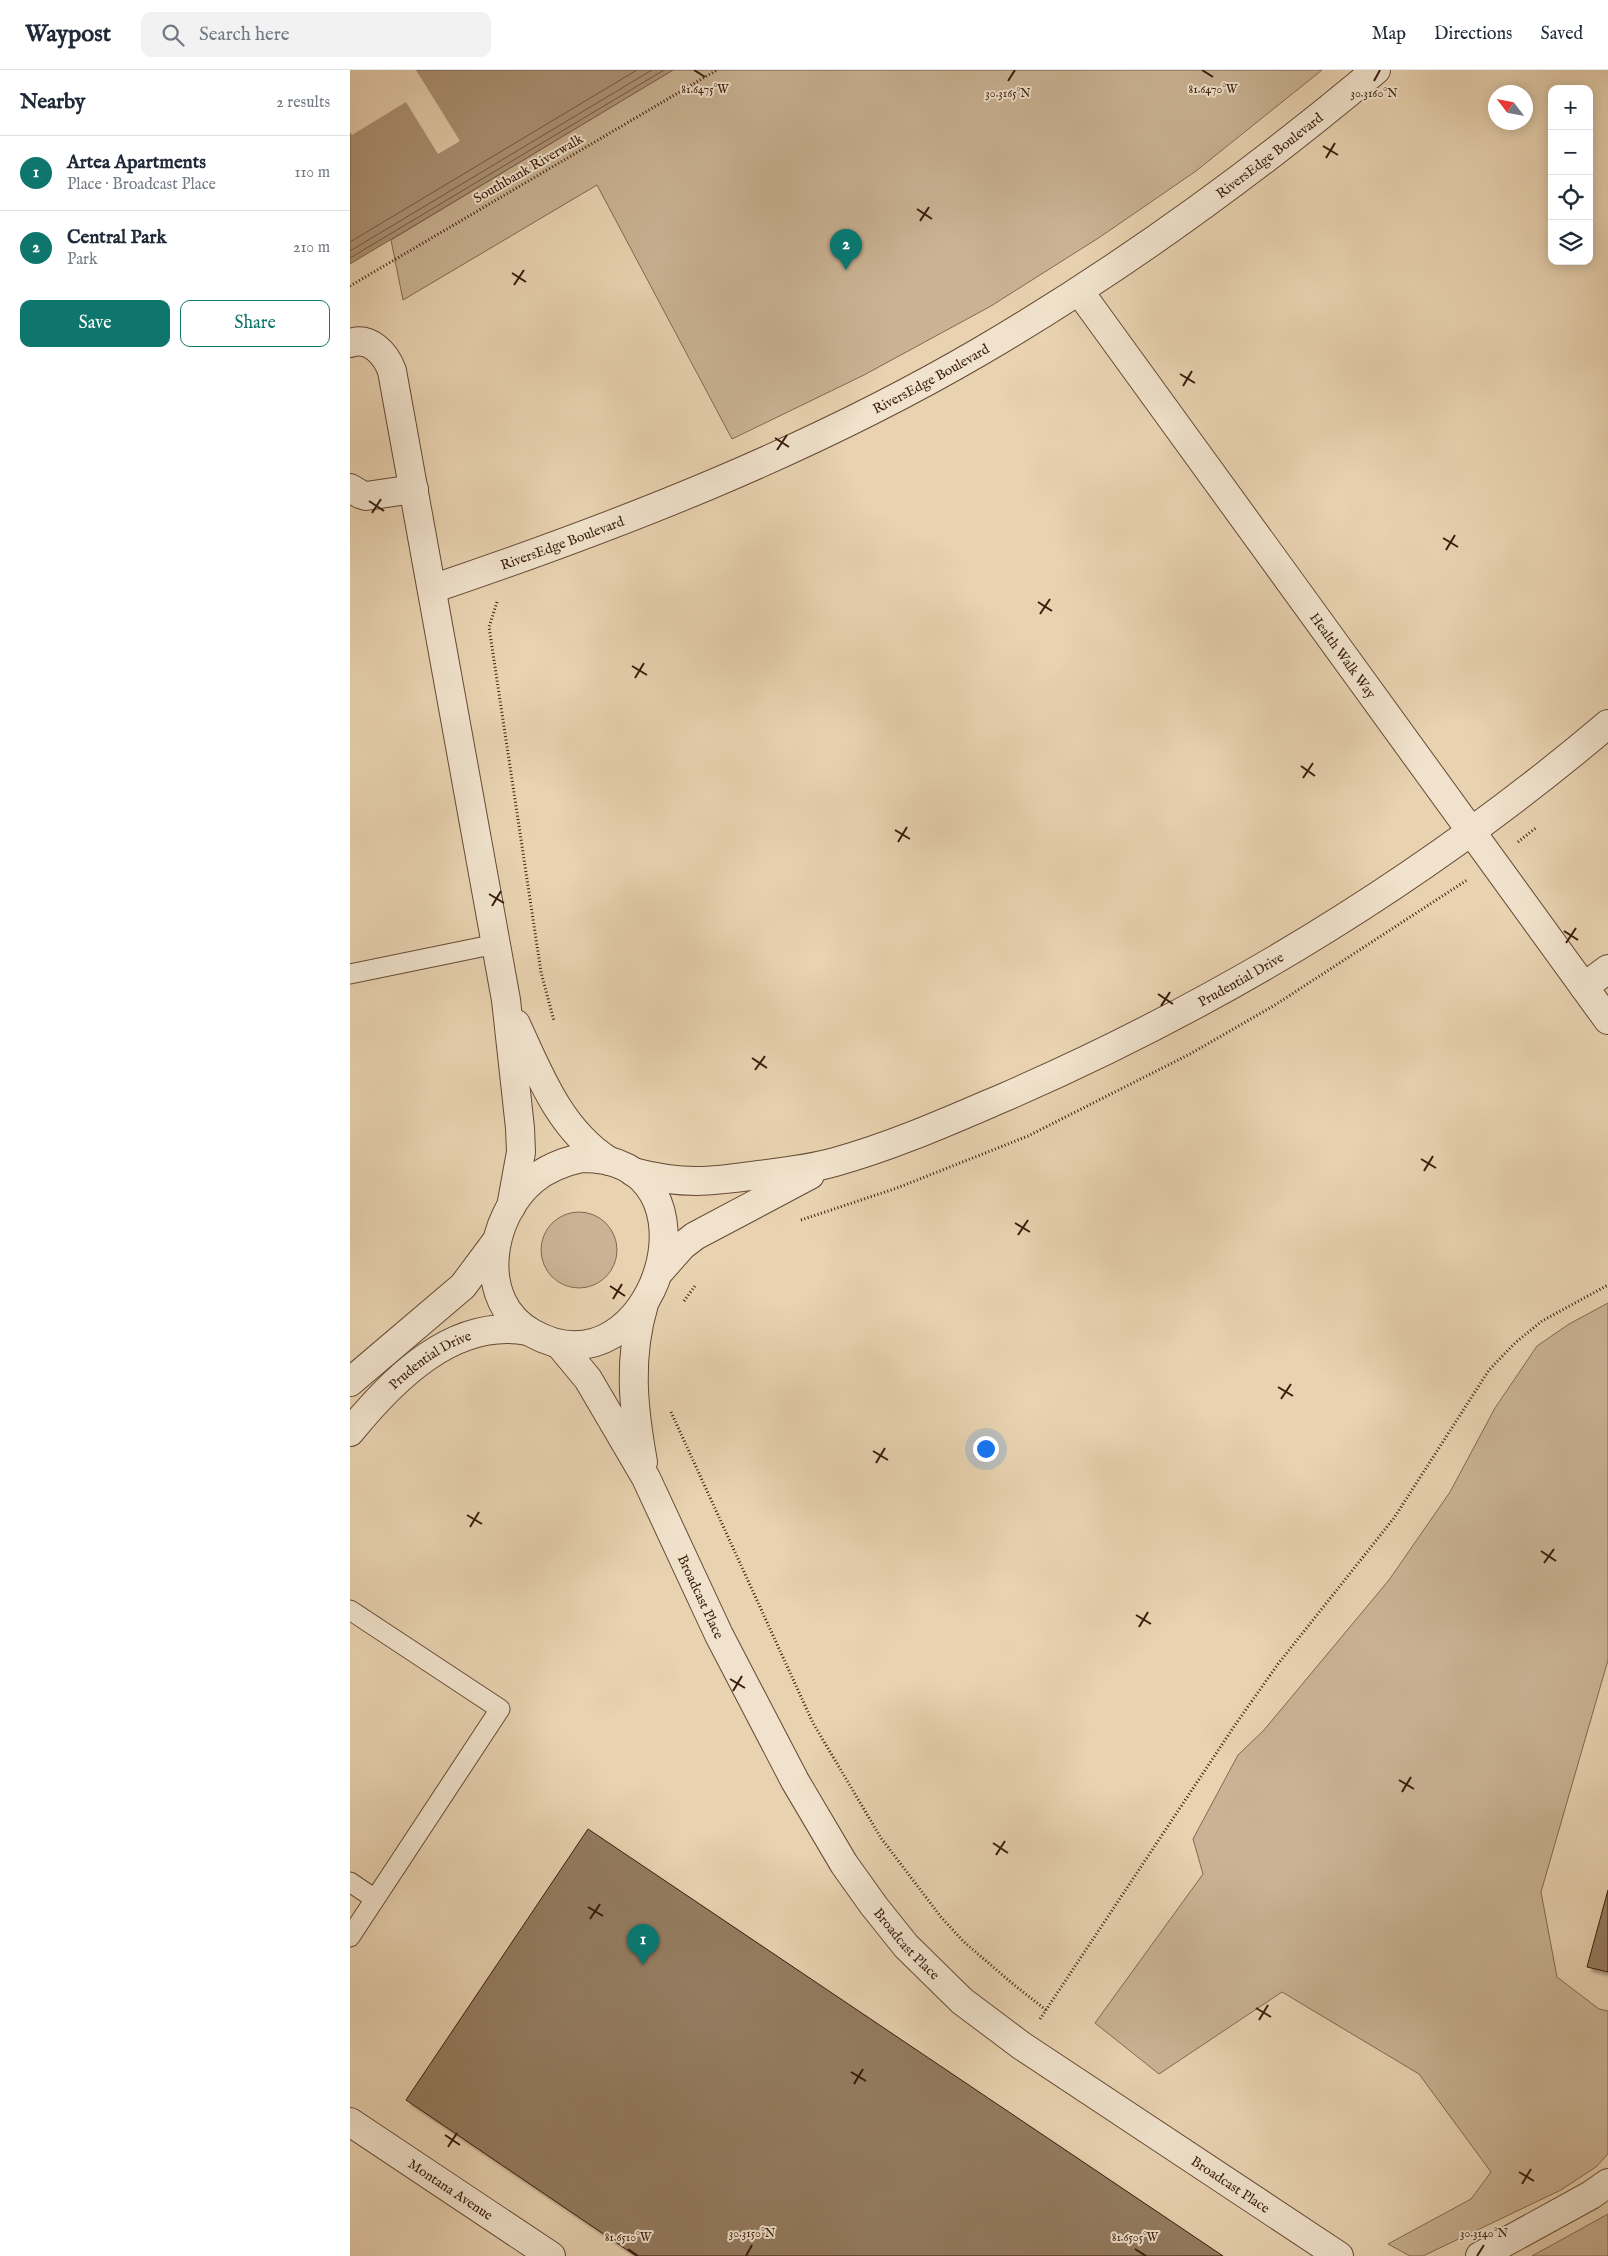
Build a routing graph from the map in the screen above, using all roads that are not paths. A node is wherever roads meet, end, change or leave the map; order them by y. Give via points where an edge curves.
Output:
1 (1376, 70) edge
2 (1079, 291) junction
3 (350, 343) edge
4 (350, 488) edge
5 (414, 489) junction
6 (432, 590) junction
7 (1608, 724) edge
8 (1470, 830) junction
9 (496, 944) junction
10 (1608, 969) edge
11 (350, 974) edge
12 (1584, 987) junction
13 (506, 1000) junction
14 (1608, 1020) edge
15 (609, 1161) junction
16 (834, 1163) junction
17 (633, 1172) junction
18 (511, 1206) junction
19 (498, 1238) junction
20 (660, 1271) junction
21 (644, 1302) junction
22 (528, 1331) junction
23 (559, 1344) junction
24 (350, 1382) edge
25 (350, 1432) edge
26 (646, 1478) junction
27 (350, 1610) edge
28 (350, 1882) edge
29 (375, 1899) junction
30 (350, 1937) edge
31 (350, 2122) edge
32 (1608, 2183) edge
33 (551, 2256) edge
34 (1339, 2256) edge
35 (1480, 2256) edge

1 - 2 street, RiversEdge Boulevard via 1245,175
2 - 6 street, RiversEdge Boulevard via 937,375 743,471 620,523
2 - 8 street, Health Walk Way
3 - 5 street via 370,344 385,356 389,364
4 - 5 street via 366,496
5 - 6 street
6 - 9 street
7 - 8 street, Prudential Drive via 1548,774
8 - 12 street, Health Walk Way
8 - 16 street, Prudential Drive via 1334,925 1164,1022 1076,1066 955,1119
9 - 11 lane
9 - 13 street
10 - 12 street
12 - 14 street, Health Walk Way
13 - 15 street via 567,1123 587,1146
13 - 18 street via 521,1152
15 - 17 street
15 - 18 street via 581,1158 555,1166 532,1181
16 - 17 street, Prudential Drive via 710,1182 666,1180
16 - 20 street, Prudential Drive via 695,1236
17 - 20 street via 652,1192 663,1221
18 - 19 street
19 - 22 street via 494,1270 499,1294 511,1316
19 - 24 street via 463,1286
20 - 21 street
21 - 23 street via 626,1323 603,1339 574,1346
21 - 26 street, Broadcast Place via 635,1339 633,1374
22 - 23 street
22 - 25 street, Prudential Drive via 479,1331 437,1350 377,1400
23 - 26 street, Broadcast Place via 588,1379
26 - 34 street, Broadcast Place via 744,1684 795,1781 844,1864 906,1946 962,2001 1022,2046
27 - 29 lane via 500,1709
28 - 29 lane
29 - 30 lane
31 - 33 street, Montana Avenue
32 - 35 street

